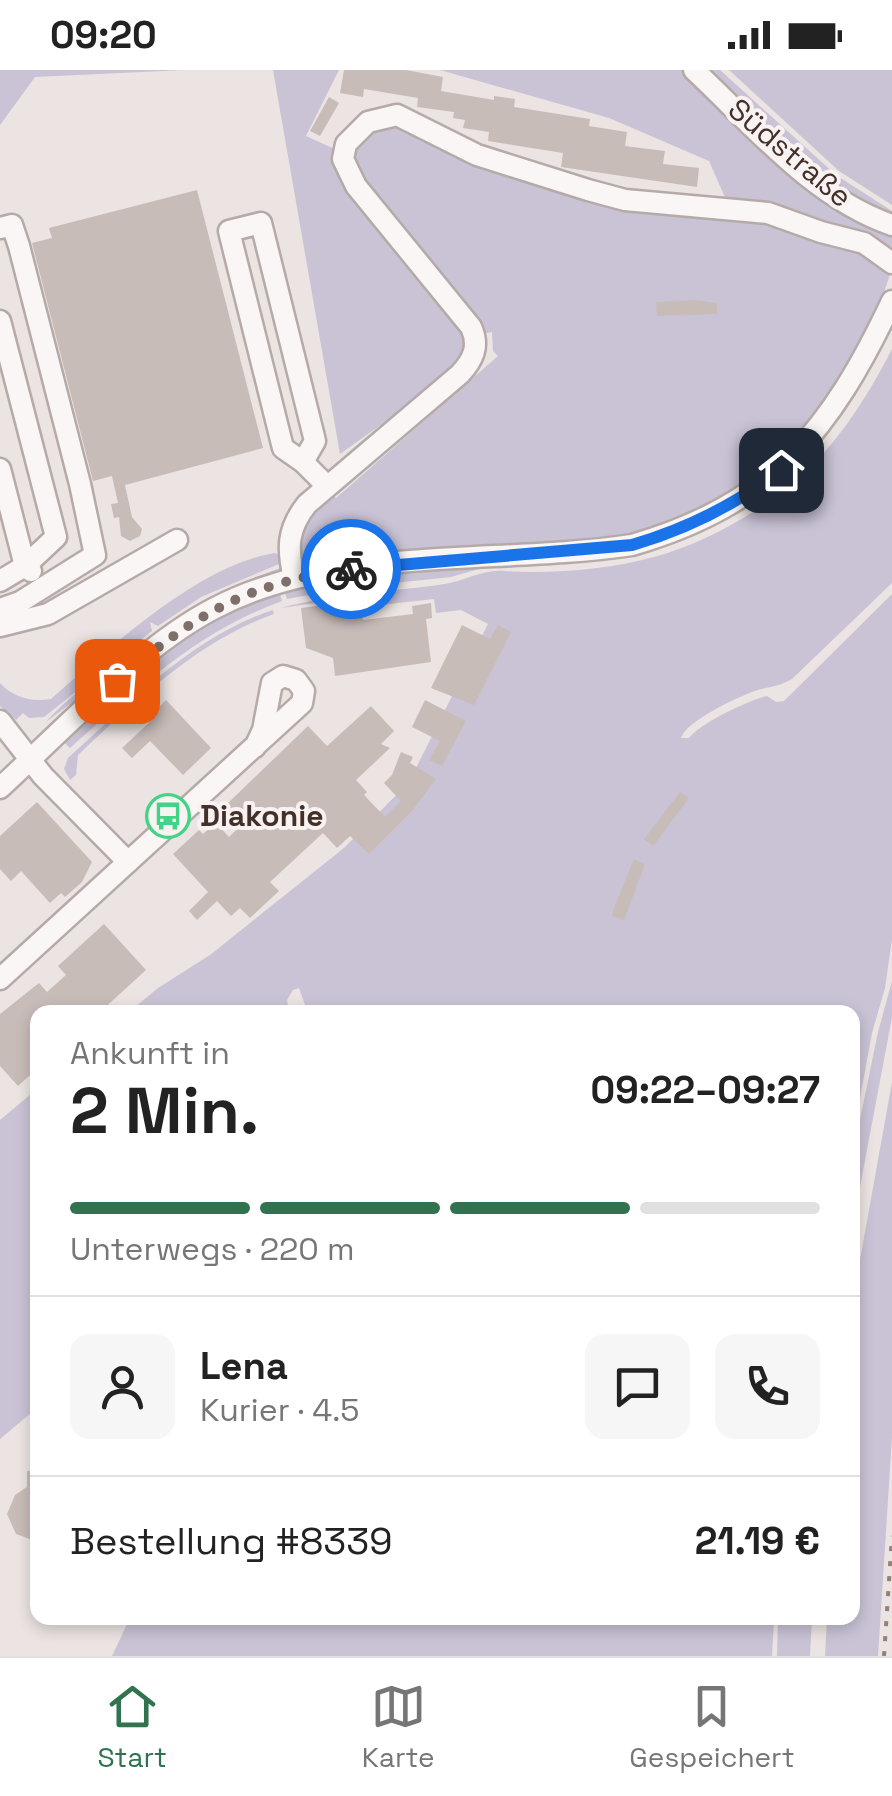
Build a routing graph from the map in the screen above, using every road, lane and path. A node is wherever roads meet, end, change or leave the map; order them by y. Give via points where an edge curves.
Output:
1 (694, 70) edge
2 (892, 225) edge
3 (0, 228) edge
4 (892, 264) edge
5 (892, 302) edge
6 (0, 320) edge
7 (303, 462) junction
8 (0, 469) edge
9 (328, 486) junction
10 (177, 540) dead end
11 (25, 566) junction
12 (294, 578) junction
13 (0, 580) edge
14 (46, 586) junction
15 (0, 608) edge
16 (0, 626) edge
17 (0, 720) edge
18 (255, 747) dead end
19 (30, 759) junction
20 (0, 788) edge
21 (128, 862) junction
22 (0, 979) edge

1 - 2 street, Südstraße via 832,194
3 - 14 street via 12,225 95,555
4 - 9 street via 864,242 768,212 608,195 477,156 403,117 378,117 346,144 345,167 471,327 475,353 460,374
5 - 12 street via 822,424 781,470 715,514 632,545
6 - 11 street via 56,537
7 - 7 street via 314,440 260,223 229,232 282,448
7 - 9 street
8 - 11 street
9 - 12 street via 291,528
10 - 16 street via 48,614
11 - 13 street
11 - 14 street
12 - 19 street via 240,596 180,630
14 - 15 street
17 - 19 street
18 - 21 street
19 - 20 street
19 - 21 street
21 - 22 street

